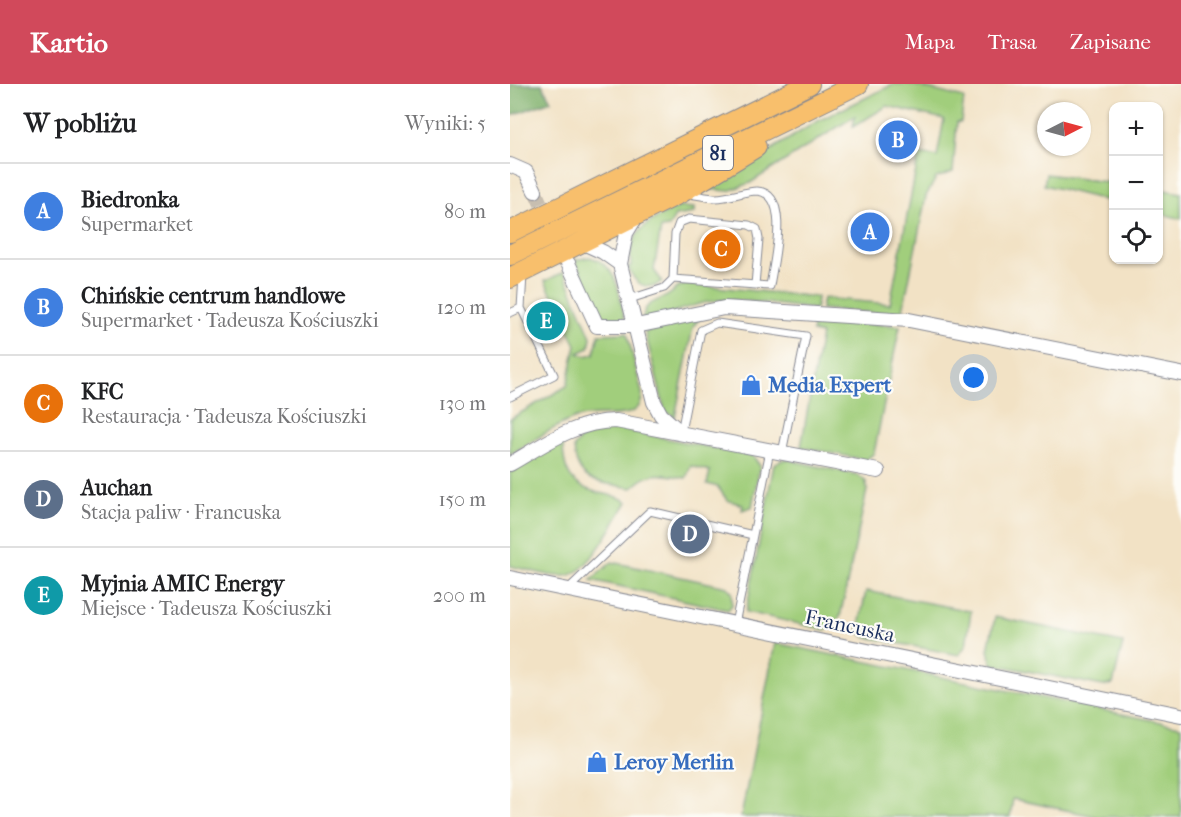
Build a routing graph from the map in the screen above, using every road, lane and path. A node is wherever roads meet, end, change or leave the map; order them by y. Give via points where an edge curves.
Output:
1 (809, 84) edge
2 (858, 84) edge
3 (810, 108) junction
4 (510, 165) edge
5 (536, 192) tunnel mouth
6 (682, 192) junction
7 (638, 214) junction
8 (510, 232) edge
9 (581, 242) junction
10 (510, 255) edge
11 (568, 263) dead end
12 (620, 264) junction
13 (517, 275) edge
14 (673, 279) junction
15 (755, 285) junction
16 (630, 300) junction
17 (521, 308) junction
18 (510, 313) edge
19 (636, 326) junction
20 (1181, 374) edge
21 (511, 393) edge
22 (654, 402) junction
23 (633, 422) junction
24 (681, 432) junction
25 (776, 451) junction
26 (510, 464) edge
27 (879, 471) dead end
28 (753, 535) junction
29 (510, 578) edge
30 (567, 590) junction
31 (735, 624) junction
32 (1181, 715) edge

1 - 8 main road, 81
2 - 3 main road, 81
3 - 6 main road via 774,136
3 - 10 main road, 81
4 - 5 street via 526,172
6 - 7 main road
6 - 15 lane via 715,198 756,191 767,193 775,201 778,215 770,286
7 - 9 main road
7 - 12 street via 626,233
9 - 12 street
9 - 13 main road
11 - 19 street via 597,326
12 - 16 street
13 - 17 lane
14 - 15 lane
14 - 15 lane via 675,234 679,223 689,219 757,229
14 - 16 lane via 664,288
16 - 19 street
17 - 18 lane
17 - 21 lane via 554,375
19 - 20 street via 724,308 909,320
19 - 22 street
22 - 23 street via 651,411
22 - 24 street via 661,415
23 - 24 street
23 - 26 street via 584,425
24 - 25 street
24 - 25 lane via 701,330 717,324 806,336
25 - 27 street
25 - 28 lane
28 - 30 lane via 650,511
28 - 31 lane
29 - 30 street, Francuska
30 - 31 street, Francuska
31 - 32 street, Francuska

